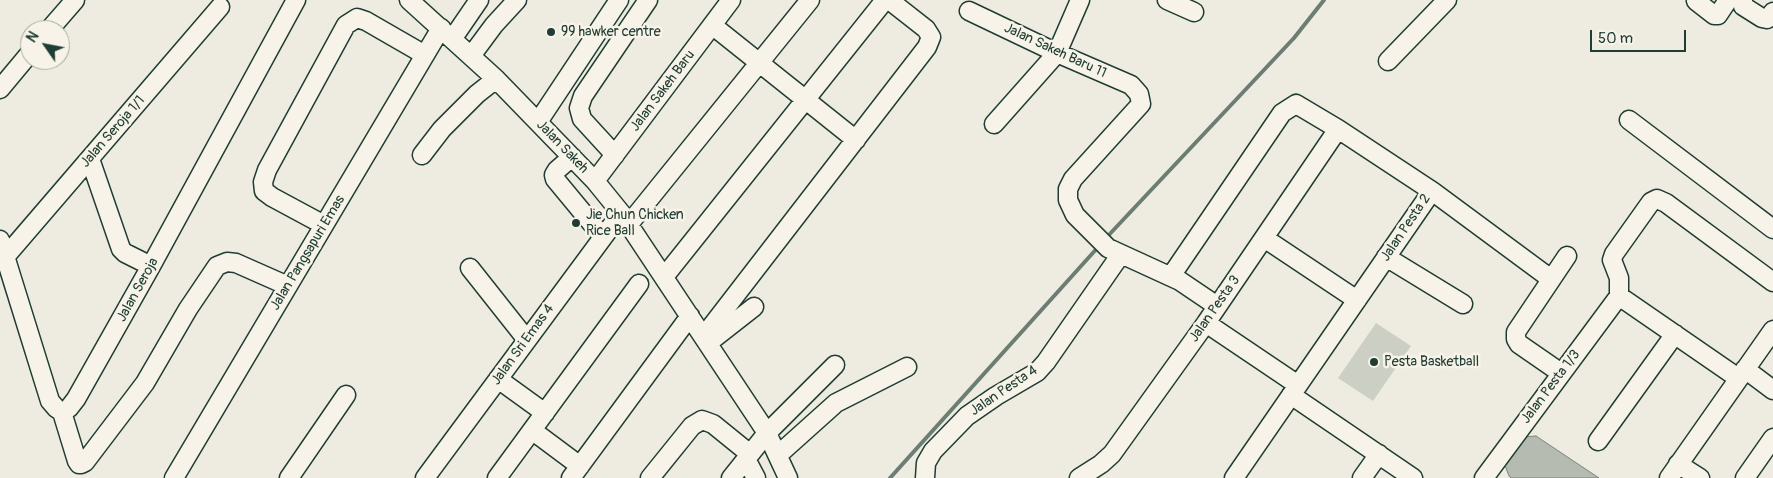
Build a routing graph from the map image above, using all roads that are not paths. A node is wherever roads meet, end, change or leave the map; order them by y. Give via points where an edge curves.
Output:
1 (75, 0) edge
2 (296, 0) edge
3 (409, 0) edge
4 (479, 0) edge
5 (517, 0) edge
6 (619, 0) edge
7 (648, 0) edge
8 (731, 0) edge
9 (810, 0) edge
10 (887, 0) edge
11 (1080, 0) edge
12 (1167, 0) edge
13 (1446, 0) edge
14 (1728, 0) edge
15 (1743, 0) edge
16 (1696, 2) dead end
17 (220, 7) dead end
18 (969, 11) dead end
19 (1194, 12) dead end
20 (1773, 12) edge
21 (58, 20) edge
22 (712, 24) junction
23 (447, 33) junction
24 (1057, 53) junction
25 (425, 55) junction
26 (471, 56) junction
27 (1388, 61) dead end
28 (759, 62) junction
29 (20, 65) edge
30 (496, 79) junction
31 (0, 89) edge
32 (805, 100) junction
33 (1630, 120) dead end
34 (538, 122) junction
35 (994, 124) dead end
36 (1338, 129) junction
37 (856, 140) junction
38 (422, 155) dead end
39 (615, 155) junction
40 (572, 157) junction
41 (90, 159) junction
42 (595, 181) junction
43 (1432, 191) junction
44 (625, 218) junction
45 (324, 226) junction
46 (1773, 229) edge
47 (603, 237) junction
48 (1264, 238) junction
49 (1108, 246) junction
50 (3, 248) edge
51 (1567, 256) dead end
52 (1386, 257) junction
53 (151, 266) junction
54 (470, 268) dead end
55 (1171, 276) junction
56 (664, 277) junction
57 (1551, 279) junction
58 (1773, 282) edge
59 (639, 284) dead end
60 (288, 286) junction
61 (1619, 296) junction
62 (1357, 300) junction
63 (1463, 304) dead end
64 (754, 306) dead end
65 (1217, 306) junction
66 (690, 316) junction
67 (1206, 323) junction
68 (1773, 330) edge
69 (1674, 334) junction
70 (527, 340) junction
71 (706, 340) junction
72 (835, 365) dead end
73 (907, 367) dead end
74 (1561, 373) junction
75 (1742, 374) junction
76 (498, 379) junction
77 (1294, 390) junction
78 (1773, 390) edge
79 (346, 395) dead end
80 (62, 412) junction
81 (545, 413) junction
82 (533, 431) junction
83 (767, 433) junction
84 (1773, 438) edge
85 (1598, 441) dead end
86 (1379, 454) junction
87 (778, 455) junction
88 (748, 456) junction
89 (1674, 471) edge
90 (576, 472) edge
91 (174, 478) edge
92 (289, 478) edge
93 (425, 478) edge
94 (497, 478) edge
95 (650, 478) edge
96 (731, 478) edge
97 (756, 478) edge
98 (788, 478) edge
99 (925, 478) edge
100 (1080, 478) edge
101 (1234, 478) edge
102 (1362, 478) edge
103 (1411, 478) edge
104 (1484, 478) edge
105 (1700, 478) edge
106 (1745, 478) edge

1 - 21 street
2 - 53 street, Jalan Seroja
3 - 23 street, Jalan Sakeh
4 - 23 street, Jalan Pangsapuri Emas
5 - 26 street
6 - 34 street
7 - 39 street via 583,96 579,108 582,119
8 - 22 street, Jalan Sakeh Baru
9 - 28 street, Jalan Sri Emas 4
10 - 32 street
10 - 37 street via 926,29 931,37 927,47
11 - 24 street
12 - 19 street
13 - 27 street
14 - 16 street via 1714,15
15 - 20 street via 1743,6 1762,18 1766,19
17 - 41 street, Jalan Seroja 1/1
18 - 24 street, Jalan Sakeh Baru 11
22 - 28 street
22 - 39 street, Jalan Sakeh Baru
23 - 25 street, Jalan Pangsapuri Emas
23 - 26 street, Jalan Sakeh
24 - 35 street
24 - 49 street, Jalan Sakeh Baru 11 via 1131,85 1140,94 1141,104 1073,179 1068,189 1068,200 1075,215
25 - 45 street, Jalan Pangsapuri Emas
25 - 45 street via 366,21 357,18 346,25 263,182 264,191 272,197
26 - 30 street, Jalan Sakeh
28 - 32 street
28 - 44 street, Jalan Sri Emas 4
29 - 31 street
30 - 34 street, Jalan Sakeh
30 - 38 street via 442,129
32 - 37 street
32 - 56 street
33 - 46 street
34 - 40 street, Jalan Sakeh
36 - 43 street, Jalan Pesta 2
36 - 48 street, Jalan Pesta 3
36 - 55 street, Jalan Pesta 2 via 1298,104 1282,113
37 - 71 street
39 - 42 street, Jalan Sakeh Baru
40 - 42 street, Jalan Sakeh
40 - 47 street via 557,170 555,179
41 - 50 street, Jalan Seroja 1/1
41 - 53 street via 121,249
42 - 44 street, Jalan Sakeh
43 - 52 street, Jalan Pesta 2
43 - 57 street
44 - 47 street, Jalan Sri Emas 4
44 - 56 street, Jalan Sakeh
45 - 60 street, Jalan Pangsapuri Emas
47 - 70 street, Jalan Sri Emas 4
48 - 62 street
48 - 65 street, Jalan Pesta 3
49 - 55 street
49 - 99 street, Jalan Pesta 4 via 1046,362 1038,372 967,416 933,452 926,463
50 - 80 street via 50,401
51 - 57 street
52 - 62 street, Jalan Pesta 2
52 - 63 street
53 - 80 street, Jalan Seroja via 76,399
54 - 70 street
55 - 65 street
56 - 66 street, Jalan Sakeh
57 - 74 street via 1516,332 1516,339
58 - 61 street via 1657,199 1651,202 1614,254 1612,260 1619,278
59 - 81 street
60 - 80 street via 236,263 226,262 217,266 140,389 82,464 77,461
60 - 91 street, Jalan Pangsapuri Emas
61 - 69 street
61 - 74 street, Jalan Pesta 1/3
62 - 77 street, Jalan Pesta 2
64 - 71 street
65 - 67 street, Jalan Pesta 3
66 - 71 street, Jalan Sakeh
66 - 90 street
67 - 77 street
67 - 100 street, Jalan Pesta 3 via 1112,454
68 - 75 street
69 - 75 street
69 - 85 street
70 - 76 street, Jalan Sri Emas 4
71 - 83 street, Jalan Sakeh
72 - 83 street
73 - 87 street via 836,403
74 - 104 street, Jalan Pesta 1/3
75 - 78 street
75 - 89 street
76 - 81 street
76 - 93 street, Jalan Sri Emas 4
77 - 86 street
77 - 101 street, Jalan Pesta 2
79 - 92 street
81 - 82 street
82 - 90 street
82 - 94 street
83 - 87 street, Jalan Sakeh
83 - 88 street
84 - 106 street
86 - 102 street
86 - 103 street
87 - 98 street, Jalan Sakeh
88 - 95 street via 713,424 702,420 692,426
88 - 96 street
88 - 97 street
89 - 105 street

